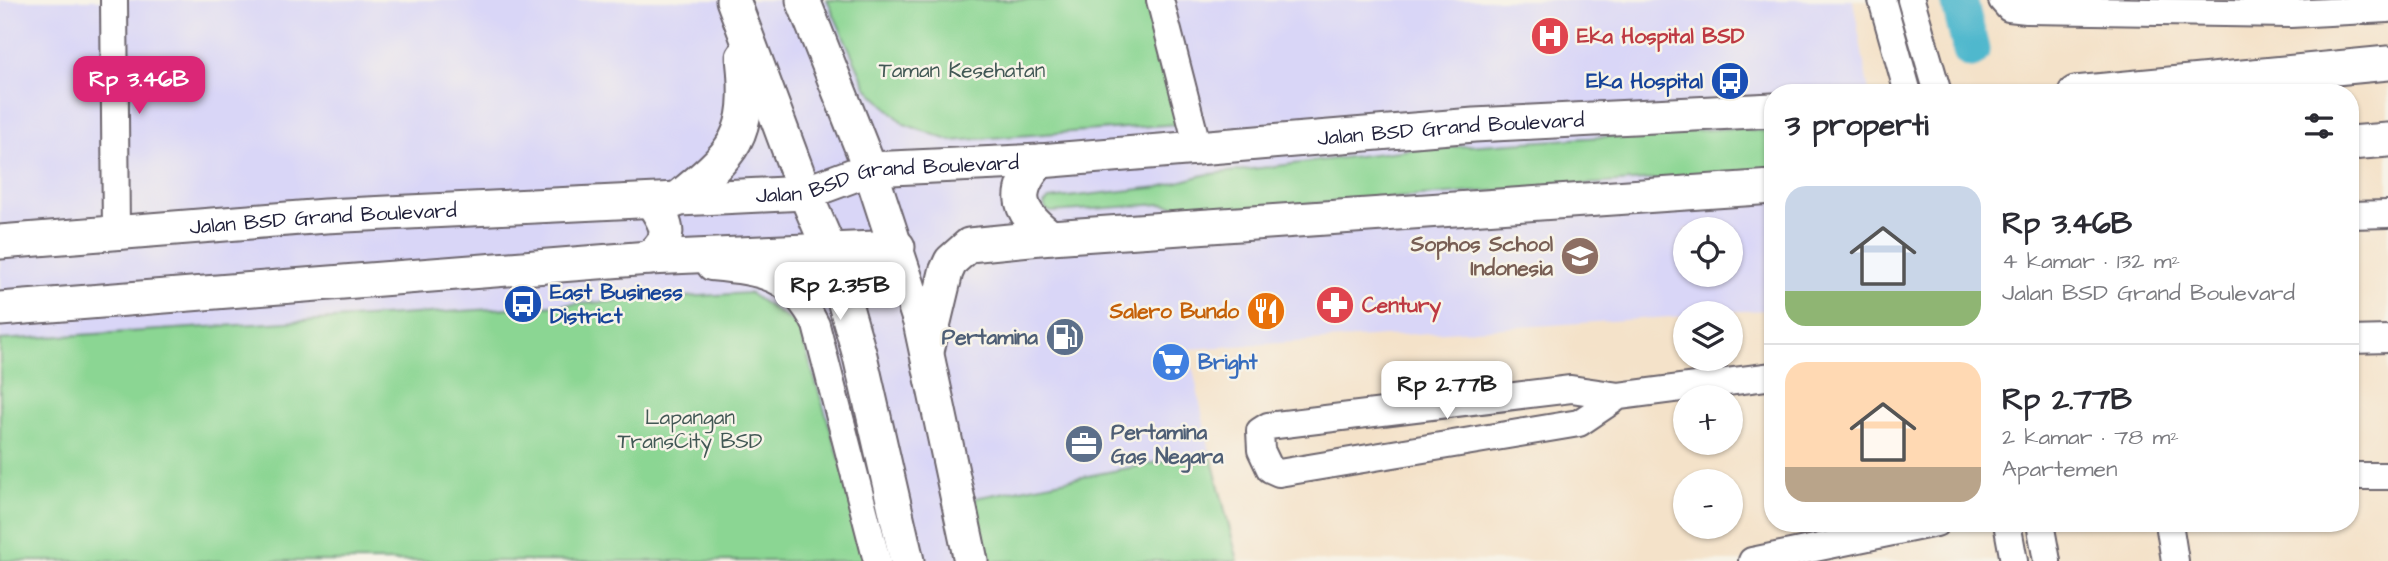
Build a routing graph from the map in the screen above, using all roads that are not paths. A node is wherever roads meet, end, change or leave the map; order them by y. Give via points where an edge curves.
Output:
1 (114, 0) edge
2 (803, 0) edge
3 (1160, 0) edge
4 (1882, 0) edge
5 (1911, 0) edge
6 (2002, 0) edge
7 (736, 6) edge
8 (2290, 7) edge
9 (2388, 9) edge
10 (2388, 63) edge
11 (1905, 84) edge
12 (1935, 84) edge
13 (2169, 84) edge
14 (1764, 110) edge
15 (2388, 141) edge
16 (2359, 143) edge
17 (1198, 148) junction
18 (1040, 161) junction
19 (870, 169) junction
20 (1764, 188) edge
21 (805, 193) junction
22 (664, 201) junction
23 (2388, 214) edge
24 (2359, 215) edge
25 (116, 232) junction
26 (1051, 237) junction
27 (0, 242) edge
28 (898, 247) junction
29 (830, 251) junction
30 (639, 259) junction
31 (0, 309) edge
32 (2388, 339) edge
33 (2359, 340) edge
34 (927, 351) junction
35 (1764, 377) edge
36 (1619, 396) junction
37 (2359, 476) edge
38 (2388, 476) edge
39 (1892, 532) edge
40 (2009, 532) edge
41 (2042, 532) edge
42 (2170, 532) edge
43 (877, 561) edge
44 (907, 561) edge
45 (971, 561) edge
46 (1752, 561) edge
47 (2014, 561) edge
48 (2047, 561) edge
49 (2175, 561) edge

1 - 25 street
2 - 19 main road
3 - 17 street
4 - 11 street
5 - 12 street
6 - 8 street via 2009,8 2027,10
7 - 21 main road
7 - 22 main road via 747,91 741,131 720,165
8 - 9 street
10 - 13 main road
14 - 17 main road, Jalan BSD Grand Boulevard via 1474,125
15 - 16 main road
17 - 18 main road, Jalan BSD Grand Boulevard
18 - 19 main road, Jalan BSD Grand Boulevard
18 - 26 main road via 1028,176 1023,206 1033,224
19 - 21 main road, Jalan BSD Grand Boulevard
19 - 28 main road
20 - 26 main road
21 - 22 main road, Jalan BSD Grand Boulevard
21 - 29 main road
22 - 25 main road, Jalan BSD Grand Boulevard via 348,215
22 - 30 main road via 667,234 662,247
23 - 24 street
25 - 27 main road, Jalan BSD Grand Boulevard
26 - 34 main road via 969,245 951,261
28 - 29 main road
28 - 34 main road
29 - 30 main road
29 - 44 main road
30 - 31 main road
30 - 43 street via 756,271 796,295 816,325
32 - 33 street
34 - 45 main road
35 - 36 street
36 - 36 street via 1579,423 1279,473 1270,470 1261,450 1260,431 1268,426 1572,389
37 - 38 street
39 - 46 street
40 - 47 street
41 - 48 street
42 - 49 street

